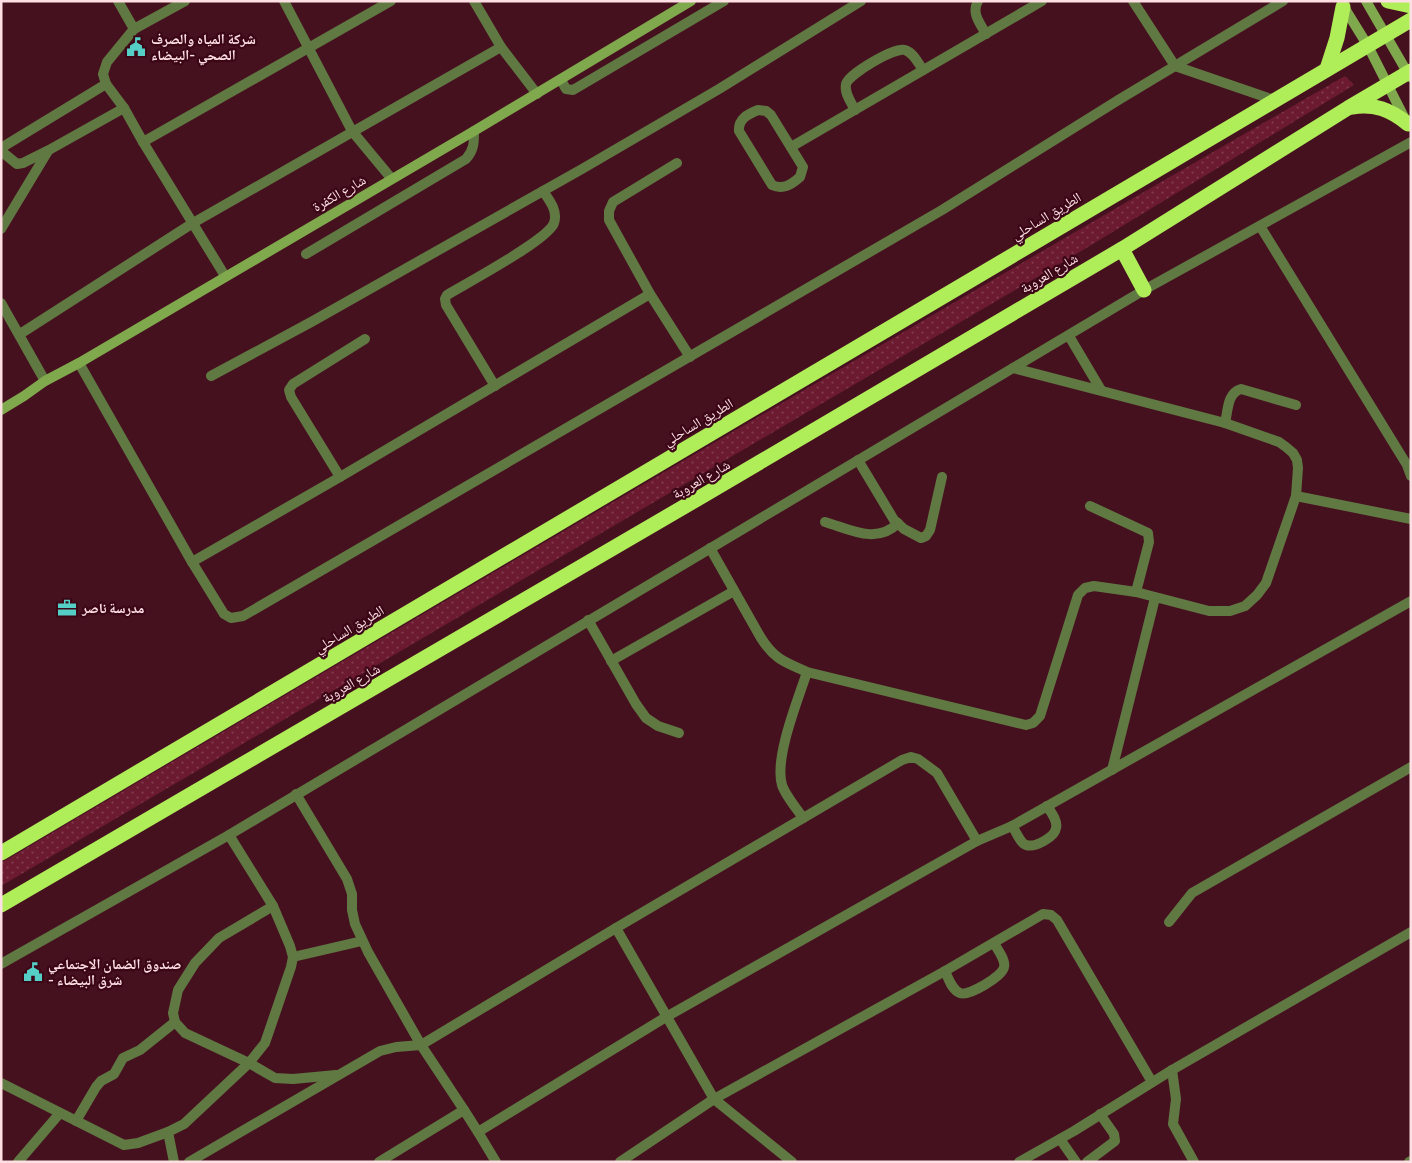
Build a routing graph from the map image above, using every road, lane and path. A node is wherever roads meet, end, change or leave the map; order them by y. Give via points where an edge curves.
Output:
1 (118, 1) edge
2 (185, 1) edge
3 (284, 1) edge
4 (391, 1) edge
5 (474, 1) edge
6 (691, 1) edge
7 (724, 1) edge
8 (861, 1) edge
9 (978, 1) edge
10 (1042, 1) edge
11 (1132, 1) edge
12 (1283, 1) edge
13 (1366, 1) edge
14 (1388, 1) edge
15 (1342, 4) edge
16 (1411, 6) edge
17 (1411, 20) edge
18 (134, 29) junction
19 (986, 34) junction
20 (1385, 36) junction
21 (1368, 46) junction
22 (502, 47) junction
23 (309, 49) junction
24 (1175, 66) junction
25 (1326, 69) junction
26 (923, 70) junction
27 (1410, 74) edge
28 (560, 80) junction
29 (106, 84) junction
30 (1388, 84) junction
31 (537, 94) junction
32 (1274, 100) junction
33 (124, 108) junction
34 (1348, 108) junction
35 (855, 110) junction
36 (1409, 126) edge
37 (352, 131) junction
38 (474, 131) junction
39 (143, 142) junction
40 (1411, 142) edge
41 (790, 147) junction
42 (1, 150) edge
43 (48, 150) junction
44 (677, 163) dead end
45 (391, 178) junction
46 (543, 191) junction
47 (193, 223) junction
48 (1260, 226) junction
49 (1, 229) edge
50 (1122, 249) junction
51 (306, 254) dead end
52 (225, 276) junction
53 (1144, 290) junction
54 (650, 294) junction
55 (1, 303) edge
56 (20, 334) junction
57 (1068, 336) junction
58 (364, 339) dead end
59 (690, 357) junction
60 (78, 363) junction
61 (1013, 368) junction
62 (212, 376) dead end
63 (45, 381) junction
64 (495, 386) junction
65 (1101, 390) junction
66 (1296, 405) dead end
67 (1, 410) edge
68 (1225, 423) junction
69 (858, 460) junction
70 (1411, 476) edge
71 (340, 477) junction
72 (942, 477) dead end
73 (1296, 496) junction
74 (1090, 506) dead end
75 (1411, 518) edge
76 (824, 522) dead end
77 (898, 523) junction
78 (710, 548) junction
79 (192, 562) junction
80 (734, 591) junction
81 (1136, 592) junction
82 (1155, 598) junction
83 (1411, 601) edge
84 (588, 620) junction
85 (611, 661) junction
86 (807, 672) junction
87 (679, 733) dead end
88 (1411, 767) edge
89 (1112, 770) junction
90 (296, 794) junction
91 (1047, 806) junction
92 (803, 818) junction
93 (1012, 826) junction
94 (229, 835) junction
95 (977, 841) junction
96 (1, 853) edge
97 (1, 904) edge
98 (273, 906) junction
99 (1169, 922) dead end
100 (616, 928) junction
101 (1411, 932) edge
102 (362, 941) junction
103 (994, 943) junction
104 (293, 957) junction
105 (1, 964) edge
106 (945, 971) junction
107 (666, 1017) junction
108 (175, 1022) junction
109 (421, 1045) junction
110 (249, 1063) junction
111 (1172, 1070) junction
112 (339, 1074) junction
113 (1152, 1082) junction
114 (1, 1083) edge
115 (714, 1099) junction
116 (464, 1110) junction
117 (60, 1113) junction
118 (1100, 1114) junction
119 (76, 1121) junction
120 (168, 1132) junction
121 (478, 1132) junction
122 (1060, 1139) junction
123 (18, 1162) edge
124 (174, 1162) edge
125 (189, 1162) edge
126 (379, 1162) edge
127 (496, 1162) edge
128 (620, 1162) edge
129 (792, 1162) edge
130 (1020, 1162) edge
131 (1076, 1162) edge
132 (1087, 1162) edge
133 (1194, 1162) edge

1 - 18 street
2 - 18 street
3 - 23 street
4 - 23 street
5 - 22 street
6 - 28 street, شارع الكفرة
7 - 28 street via 573,90 566,89
8 - 46 street via 719,90
9 - 19 street via 975,13
10 - 19 street
11 - 24 street
12 - 24 street
13 - 20 street
14 - 16 highway
15 - 21 street
15 - 25 highway via 1337,38
17 - 20 highway, الطريق الساحلي
18 - 29 street via 107,62 102,74
19 - 26 street
20 - 21 highway, الطريق الساحلي
20 - 27 street
21 - 25 highway, الطريق الساحلي
21 - 30 street
22 - 31 street
22 - 37 street
23 - 37 street
23 - 39 street
24 - 32 street
24 - 59 street via 942,210
25 - 32 highway, الطريق الساحلي
26 - 35 street
26 - 35 street via 910,52 894,51 850,78 846,90
27 - 30 highway, شارع العروبة
28 - 31 street, شارع الكفرة
29 - 33 street
29 - 42 street
30 - 34 highway, شارع العروبة
30 - 36 street
31 - 38 street, شارع الكفرة
32 - 96 highway, الطريق الساحلي
33 - 39 street
33 - 43 street
34 - 36 highway via 1374,106 1398,115
34 - 50 highway, شارع العروبة
35 - 41 street
37 - 45 street
37 - 47 street
38 - 45 street, شارع الكفرة
38 - 51 street via 474,146 466,159
39 - 47 street
40 - 48 street
41 - 41 street via 802,164 802,174 798,180 780,188 769,181 739,131 739,123 754,111 766,110
42 - 43 street via 16,164
43 - 49 street
44 - 54 street via 613,202 609,211 613,230
45 - 52 street, شارع الكفرة
46 - 62 street
46 - 64 street via 555,215 554,224 548,231 516,254 447,294 445,299
47 - 52 street
47 - 56 street
48 - 53 street
48 - 70 street
50 - 53 highway
50 - 97 highway, شارع العروبة
52 - 60 street, شارع الكفرة
53 - 57 street
54 - 59 street
54 - 64 street
55 - 56 street
56 - 63 street
57 - 61 street
57 - 65 street
58 - 71 street via 293,384 289,390
59 - 79 street via 243,616 231,618 224,614
60 - 63 street, شارع الكفرة
60 - 79 street
61 - 65 street
61 - 69 street
63 - 67 street, شارع الكفرة
64 - 71 street
65 - 68 street
66 - 68 street via 1241,389 1231,394
68 - 73 street via 1279,442 1293,452 1298,468
69 - 77 street
69 - 78 street
71 - 79 street
72 - 77 street via 926,536 921,538
73 - 75 street
73 - 82 street via 1266,583 1245,606 1230,611 1209,611
74 - 81 street via 1148,533 1149,542
76 - 77 street via 871,536 886,532
78 - 80 street
78 - 84 street
80 - 85 street
80 - 86 street via 769,650 778,659
81 - 82 street
81 - 86 street via 1094,586 1085,588 1078,595 1040,716 1026,725
82 - 89 street
83 - 89 street
84 - 85 street
84 - 90 street
85 - 87 street via 646,718
86 - 92 street via 784,744 780,769 782,786
88 - 99 street via 1192,893
89 - 91 street
90 - 94 street
90 - 102 street via 347,879 355,924
91 - 93 street
91 - 93 street via 1056,828 1053,834 1035,845 1023,843
92 - 95 street via 911,757 938,773
92 - 100 street
93 - 95 street
94 - 98 street
94 - 105 street
95 - 107 street
98 - 104 street
98 - 108 street via 219,938 195,963 178,990 173,1013
100 - 107 street
100 - 109 street
101 - 111 street
102 - 104 street
102 - 109 street
103 - 106 street
103 - 106 street via 1004,962 1004,970 969,994 956,991
103 - 113 street via 1043,914 1057,920
104 - 110 street via 265,1043
106 - 115 street
107 - 115 street
107 - 121 street
108 - 110 street via 185,1033
108 - 119 street via 140,1050 123,1058 114,1074 96,1087
109 - 112 street via 380,1050
109 - 116 street
110 - 112 street via 282,1080
110 - 120 street via 184,1124
111 - 113 street
111 - 133 street via 1176,1099 1174,1124
112 - 125 street
113 - 118 street
114 - 117 street
115 - 128 street
115 - 129 street
116 - 121 street
116 - 126 street
117 - 119 street
117 - 123 street
118 - 122 street
118 - 132 street via 1114,1134 1115,1141
119 - 120 street via 124,1145
120 - 124 street
121 - 127 street
122 - 130 street
122 - 131 street

